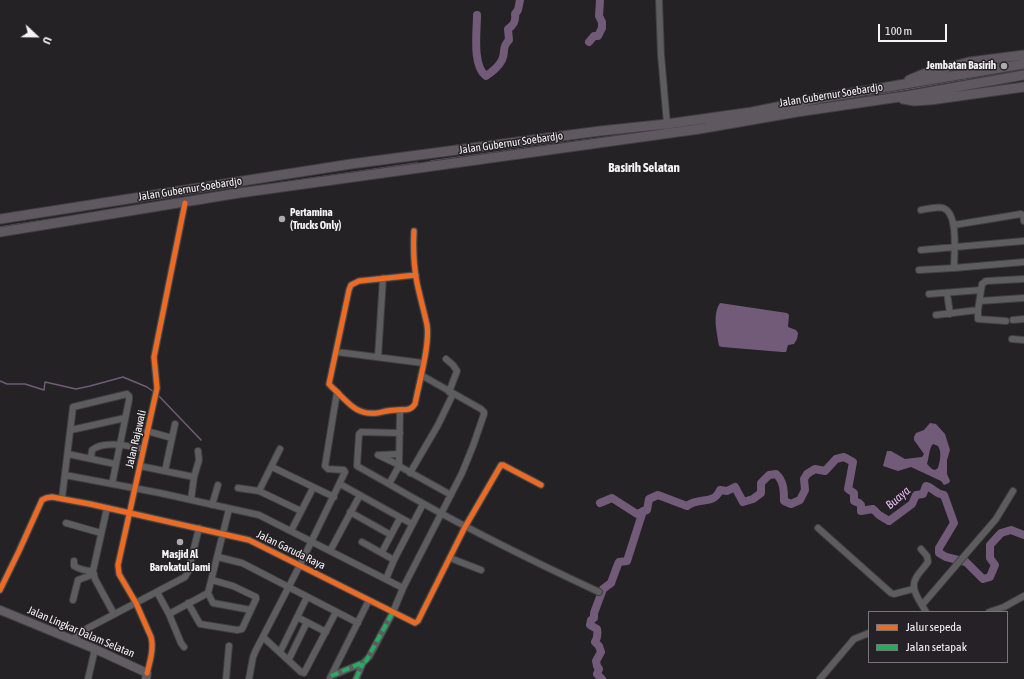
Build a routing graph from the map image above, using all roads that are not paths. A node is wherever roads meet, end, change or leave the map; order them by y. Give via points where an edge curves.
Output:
1 (659, 0) edge
2 (1024, 55) edge
3 (1024, 64) edge
4 (1024, 75) edge
5 (903, 84) junction
6 (967, 85) junction
7 (1024, 87) edge
8 (968, 95) junction
9 (894, 98) junction
10 (667, 124) junction
11 (424, 154) junction
12 (426, 167) junction
13 (185, 203) junction
14 (921, 210) dead end
15 (0, 219) edge
16 (1024, 220) edge
17 (954, 225) junction
18 (414, 231) dead end
19 (0, 232) edge
20 (1024, 241) edge
21 (954, 247) junction
22 (920, 250) dead end
23 (1024, 262) edge
24 (954, 268) junction
25 (920, 270) dead end
26 (416, 275) junction
27 (383, 278) junction
28 (1024, 279) edge
29 (981, 290) junction
30 (947, 292) junction
31 (929, 294) dead end
32 (1024, 298) edge
33 (980, 301) junction
34 (978, 310) junction
35 (950, 314) junction
36 (936, 316) dead end
37 (1024, 319) edge
38 (1013, 320) dead end
39 (1006, 321) dead end
40 (1012, 339) dead end
41 (1024, 340) edge
42 (337, 352) junction
43 (378, 357) junction
44 (446, 359) dead end
45 (423, 363) junction
46 (420, 375) junction
47 (337, 392) junction
48 (451, 393) junction
49 (400, 410) junction
50 (125, 418) junction
51 (175, 424) dead end
52 (71, 430) junction
53 (147, 431) junction
54 (400, 433) junction
55 (172, 438) junction
56 (120, 444) junction
57 (143, 449) junction
58 (280, 449) dead end
59 (198, 451) dead end
60 (68, 454) junction
61 (399, 454) junction
62 (91, 458) junction
63 (115, 464) junction
64 (140, 466) junction
65 (399, 466) junction
66 (272, 467) junction
67 (165, 471) junction
68 (410, 473) junction
69 (65, 475) junction
70 (194, 477) junction
71 (112, 484) junction
72 (340, 484) junction
73 (389, 484) junction
74 (218, 485) dead end
75 (541, 485) dead end
76 (238, 488) dead end
77 (313, 488) junction
78 (134, 489) junction
79 (259, 491) junction
80 (1013, 491) dead end
81 (360, 495) junction
82 (451, 495) junction
83 (334, 497) junction
84 (62, 498) junction
85 (191, 500) junction
86 (423, 504) junction
87 (212, 505) junction
88 (107, 508) junction
89 (229, 509) junction
90 (301, 511) junction
91 (350, 512) junction
92 (130, 513) junction
93 (442, 514) junction
94 (400, 518) junction
95 (66, 523) dead end
96 (412, 524) junction
97 (465, 527) junction
98 (199, 528) junction
99 (818, 528) dead end
100 (291, 531) junction
101 (101, 533) junction
102 (223, 534) junction
103 (391, 535) junction
104 (312, 542) junction
105 (362, 542) dead end
106 (921, 549) dead end
107 (330, 551) junction
108 (382, 552) junction
109 (218, 557) junction
110 (450, 558) junction
111 (394, 560) junction
112 (74, 561) dead end
113 (300, 565) junction
114 (481, 570) dead end
115 (93, 572) junction
116 (386, 579) junction
117 (212, 580) junction
118 (289, 587) junction
119 (403, 588) junction
120 (913, 589) junction
121 (0, 590) edge
122 (157, 592) junction
123 (599, 592) dead end
124 (208, 593) junction
125 (1024, 596) edge
126 (307, 597) junction
127 (73, 600) dead end
128 (369, 600) junction
129 (136, 603) junction
130 (188, 603) junction
131 (922, 605) junction
132 (0, 610) edge
133 (251, 610) junction
134 (925, 611) edge
135 (992, 611) edge
136 (336, 612) junction
137 (393, 612) junction
138 (114, 614) junction
139 (169, 614) junction
140 (297, 617) junction
141 (307, 622) junction
142 (358, 623) junction
143 (326, 632) junction
144 (868, 633) edge
145 (263, 637) junction
146 (71, 640) junction
147 (229, 646) dead end
148 (184, 647) dead end
149 (95, 649) junction
150 (280, 652) junction
151 (289, 659) junction
152 (363, 663) junction
153 (146, 676) edge
154 (330, 678) edge
155 (88, 679) edge
156 (226, 679) edge
157 (249, 679) edge
158 (356, 679) edge
159 (820, 679) edge

1 - 10 street
2 - 5 highway via 960,64 913,77
3 - 5 highway, Jalan Gubernur Soebardjo
4 - 6 highway, Jalan Gubernur Soebardjo
5 - 10 highway, Jalan Gubernur Soebardjo via 752,112
6 - 8 highway
6 - 9 highway, Jalan Gubernur Soebardjo
7 - 8 highway
8 - 9 highway via 921,101
9 - 12 highway, Jalan Gubernur Soebardjo
10 - 11 highway, Jalan Gubernur Soebardjo
11 - 12 highway
11 - 15 highway, Jalan Gubernur Soebardjo
12 - 13 highway, Jalan Gubernur Soebardjo
13 - 19 highway, Jalan Gubernur Soebardjo
13 - 53 street, Jalan Rajawali via 154,357 157,388
14 - 17 street via 943,208 950,214
16 - 17 street via 1023,214 1012,214
17 - 21 street
18 - 26 street
20 - 21 street
21 - 22 street
21 - 24 street
23 - 24 street
24 - 25 street
26 - 27 street
26 - 45 street via 427,325
27 - 42 street via 359,281 351,285
27 - 43 street
28 - 29 street via 985,281
29 - 30 street
29 - 33 street
30 - 31 street
30 - 35 street
32 - 33 street
33 - 34 street
34 - 35 street
34 - 39 street via 979,320
35 - 36 street
37 - 38 street
40 - 41 street
42 - 43 street
42 - 47 street via 329,380 330,386
43 - 45 street
44 - 48 street via 457,371
45 - 46 street
46 - 48 street
46 - 49 street via 413,407
47 - 49 street via 351,407 365,412
47 - 72 street via 325,466 328,469 345,471
48 - 68 street via 438,425
48 - 82 street via 482,409 484,413 470,455
49 - 54 street
50 - 52 street
50 - 52 street via 129,400 127,394 73,407
50 - 56 street
51 - 55 street
52 - 60 street
53 - 55 street
53 - 57 street, Jalan Rajawali
54 - 61 street
54 - 73 street via 359,434 357,466
55 - 67 street
56 - 57 street
56 - 62 street via 94,448
56 - 63 street
57 - 64 street, Jalan Rajawali
58 - 66 street
59 - 70 street via 199,460
60 - 62 street
60 - 69 street
61 - 65 street
61 - 65 street via 378,455
62 - 63 street
63 - 71 street
64 - 67 street
64 - 78 street, Jalan Rajawali
65 - 68 street
65 - 73 street
66 - 77 street
66 - 79 street
67 - 70 street
68 - 82 street
69 - 71 street
69 - 84 street
70 - 85 street
71 - 78 street
72 - 81 street
72 - 83 street
73 - 86 street
74 - 87 street
75 - 97 street via 501,465
76 - 79 street
77 - 83 street
77 - 90 street
78 - 85 street
78 - 92 street, Jalan Rajawali
79 - 90 street
80 - 131 street via 996,519
81 - 91 street
81 - 94 street
82 - 93 street
83 - 104 street
84 - 88 street, Jalan Garuda Raya
84 - 121 street, Jalan Garuda Raya via 42,500
85 - 87 street
86 - 93 street
86 - 96 street
87 - 89 street
88 - 92 street, Jalan Garuda Raya
88 - 101 street
89 - 100 street via 259,515
89 - 102 street
90 - 100 street
91 - 103 street
91 - 107 street
92 - 98 street, Jalan Garuda Raya
92 - 129 street, Jalan Rajawali via 118,570
93 - 97 street
93 - 119 street
94 - 96 street
94 - 103 street
95 - 101 street
96 - 111 street
97 - 110 street
97 - 123 street
98 - 102 street, Jalan Garuda Raya
98 - 122 street via 186,575
99 - 120 street via 891,593
100 - 104 street
101 - 115 street
102 - 109 street
102 - 113 street, Jalan Garuda Raya via 249,540
103 - 108 street
104 - 107 street
104 - 113 street
105 - 108 street
106 - 120 street via 928,562 916,578
107 - 116 street
108 - 111 street
109 - 117 street
109 - 118 street via 242,563
110 - 114 street
110 - 137 street, Jalan Garuda Raya via 416,622
111 - 116 street
112 - 115 street via 74,566
113 - 118 street
113 - 128 street, Jalan Garuda Raya
115 - 127 street via 78,580
115 - 138 street
116 - 119 street
117 - 124 street
117 - 133 street via 254,596 256,600
118 - 126 street
118 - 145 street
119 - 137 street
120 - 131 street
122 - 129 street
122 - 139 street
124 - 130 street
124 - 133 street via 213,603
125 - 135 street
126 - 136 street
126 - 140 street
128 - 137 street, Jalan Garuda Raya
128 - 142 street
129 - 138 street
129 - 153 street, Jalan Rajawali via 152,640
130 - 133 street via 198,623 237,630 243,628
130 - 139 street
131 - 134 street
132 - 146 main road, Jalan Lingkar Dalam Selatan
136 - 142 street
136 - 143 street
137 - 152 street
138 - 146 street via 82,631
139 - 148 street
140 - 141 street
140 - 150 street
141 - 143 street
141 - 151 street
142 - 154 street
143 - 151 street via 306,672 301,672
144 - 159 street via 854,639
145 - 150 street
145 - 157 street via 253,657
146 - 149 main road, Jalan Lingkar Dalam Selatan
147 - 156 street
149 - 153 main road, Jalan Lingkar Dalam Selatan
149 - 155 street
150 - 151 street
152 - 154 street
152 - 158 street

